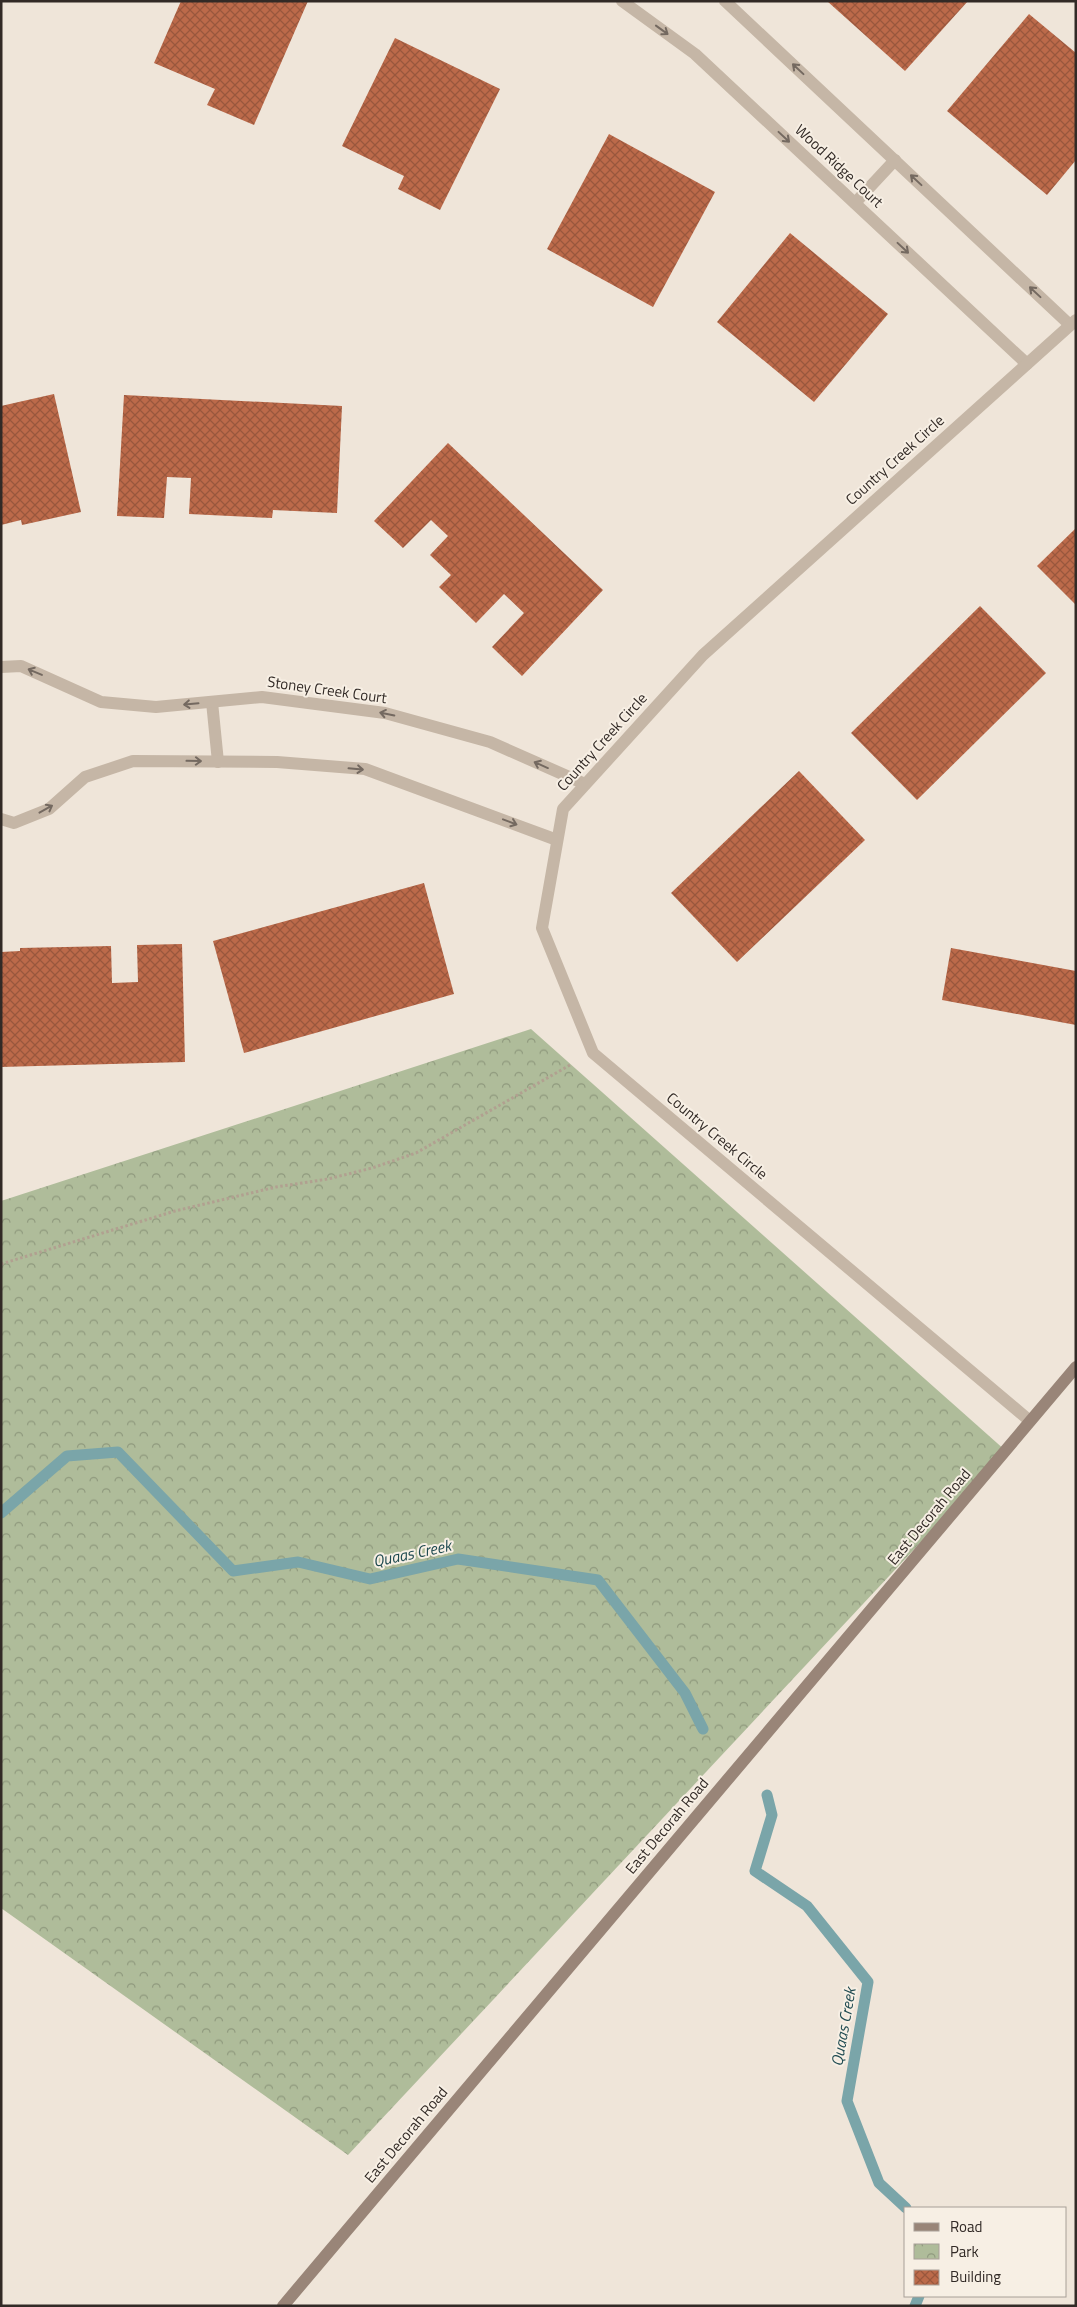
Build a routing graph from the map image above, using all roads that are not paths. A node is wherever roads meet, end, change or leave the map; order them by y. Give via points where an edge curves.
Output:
1 (622, 1) edge
2 (725, 1) edge
3 (894, 160) junction
4 (854, 203) junction
5 (1073, 322) edge
6 (1027, 364) junction
7 (1, 667) edge
8 (212, 702) junction
9 (218, 762) junction
10 (585, 784) junction
11 (1, 820) edge
12 (557, 840) junction
13 (1076, 1366) edge
14 (1030, 1422) junction
15 (284, 2306) edge

1 -> 4 street, Wood Ridge Court via 695,54
3 -> 2 street
3 - 4 street
5 -> 3 street
4 -> 6 street, Wood Ridge Court
5 - 6 street, Country Creek Circle
6 - 10 street, Country Creek Circle via 703,655
8 -> 7 street, Stoney Creek Court via 156,707 101,702 21,666
8 - 9 street
10 -> 8 street, Stoney Creek Court via 490,742 385,713 262,697
11 -> 9 street via 14,823 49,809 85,777 133,761
9 -> 12 street via 277,762 365,769
10 - 12 street, Country Creek Circle via 563,809
12 - 14 street, Country Creek Circle via 542,928 593,1052
13 - 14 street, East Decorah Road
14 - 15 street, East Decorah Road

